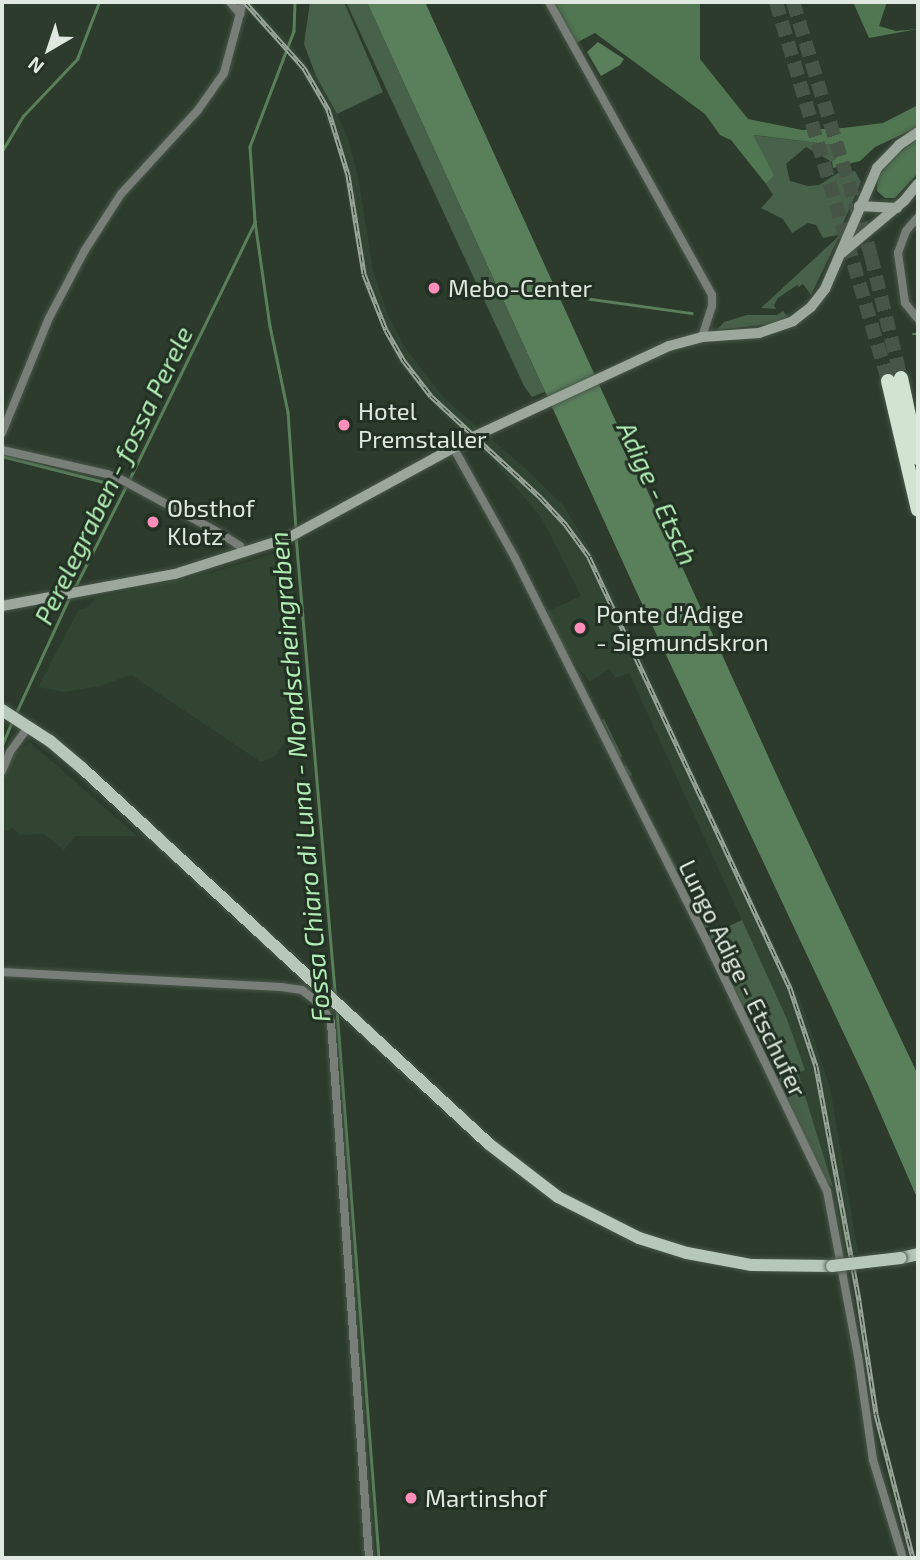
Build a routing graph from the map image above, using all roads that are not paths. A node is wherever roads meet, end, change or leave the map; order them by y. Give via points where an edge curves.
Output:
1 (230, 2) edge
2 (243, 2) edge
3 (549, 2) edge
4 (240, 14) junction
5 (918, 132) edge
6 (918, 184) edge
7 (865, 190) junction
8 (859, 206) junction
9 (878, 208) junction
10 (897, 208) junction
11 (918, 217) edge
12 (854, 218) junction
13 (874, 223) junction
14 (840, 255) junction
15 (918, 319) edge
16 (702, 337) junction
17 (2, 433) edge
18 (453, 447) junction
19 (2, 450) edge
20 (918, 458) edge
21 (918, 510) edge
22 (243, 552) junction
23 (2, 606) edge
24 (4, 711) edge
25 (24, 723) junction
26 (2, 771) edge
27 (2, 972) edge
28 (918, 1254) edge
29 (369, 1558) edge
30 (903, 1558) edge

1 - 4 street
2 - 4 street
3 - 16 street via 712,295
4 - 17 street via 224,73 214,89 121,194 69,277
5 - 7 main road via 886,157
6 - 10 main road
7 - 8 main road
7 - 9 main road
8 - 9 main road
8 - 12 main road
9 - 10 main road
10 - 13 main road
11 - 15 street via 906,231 898,253 905,303
12 - 13 main road
12 - 14 main road
13 - 14 main road
14 - 16 main road via 825,289 793,321 759,333
16 - 18 main road via 669,346
18 - 22 main road via 304,530
18 - 30 street, Lungo Adige - Etschufer via 521,569 827,1191 873,1460
19 - 22 street via 124,481 223,535
20 - 21 highway via 895,379
22 - 23 main road via 175,574
24 - 25 main road
25 - 26 street
25 - 28 main road, bridge via 82,768 489,1144 558,1197 639,1238 718,1260 832,1266
27 - 29 street via 281,987 302,990 321,1005 331,1022

